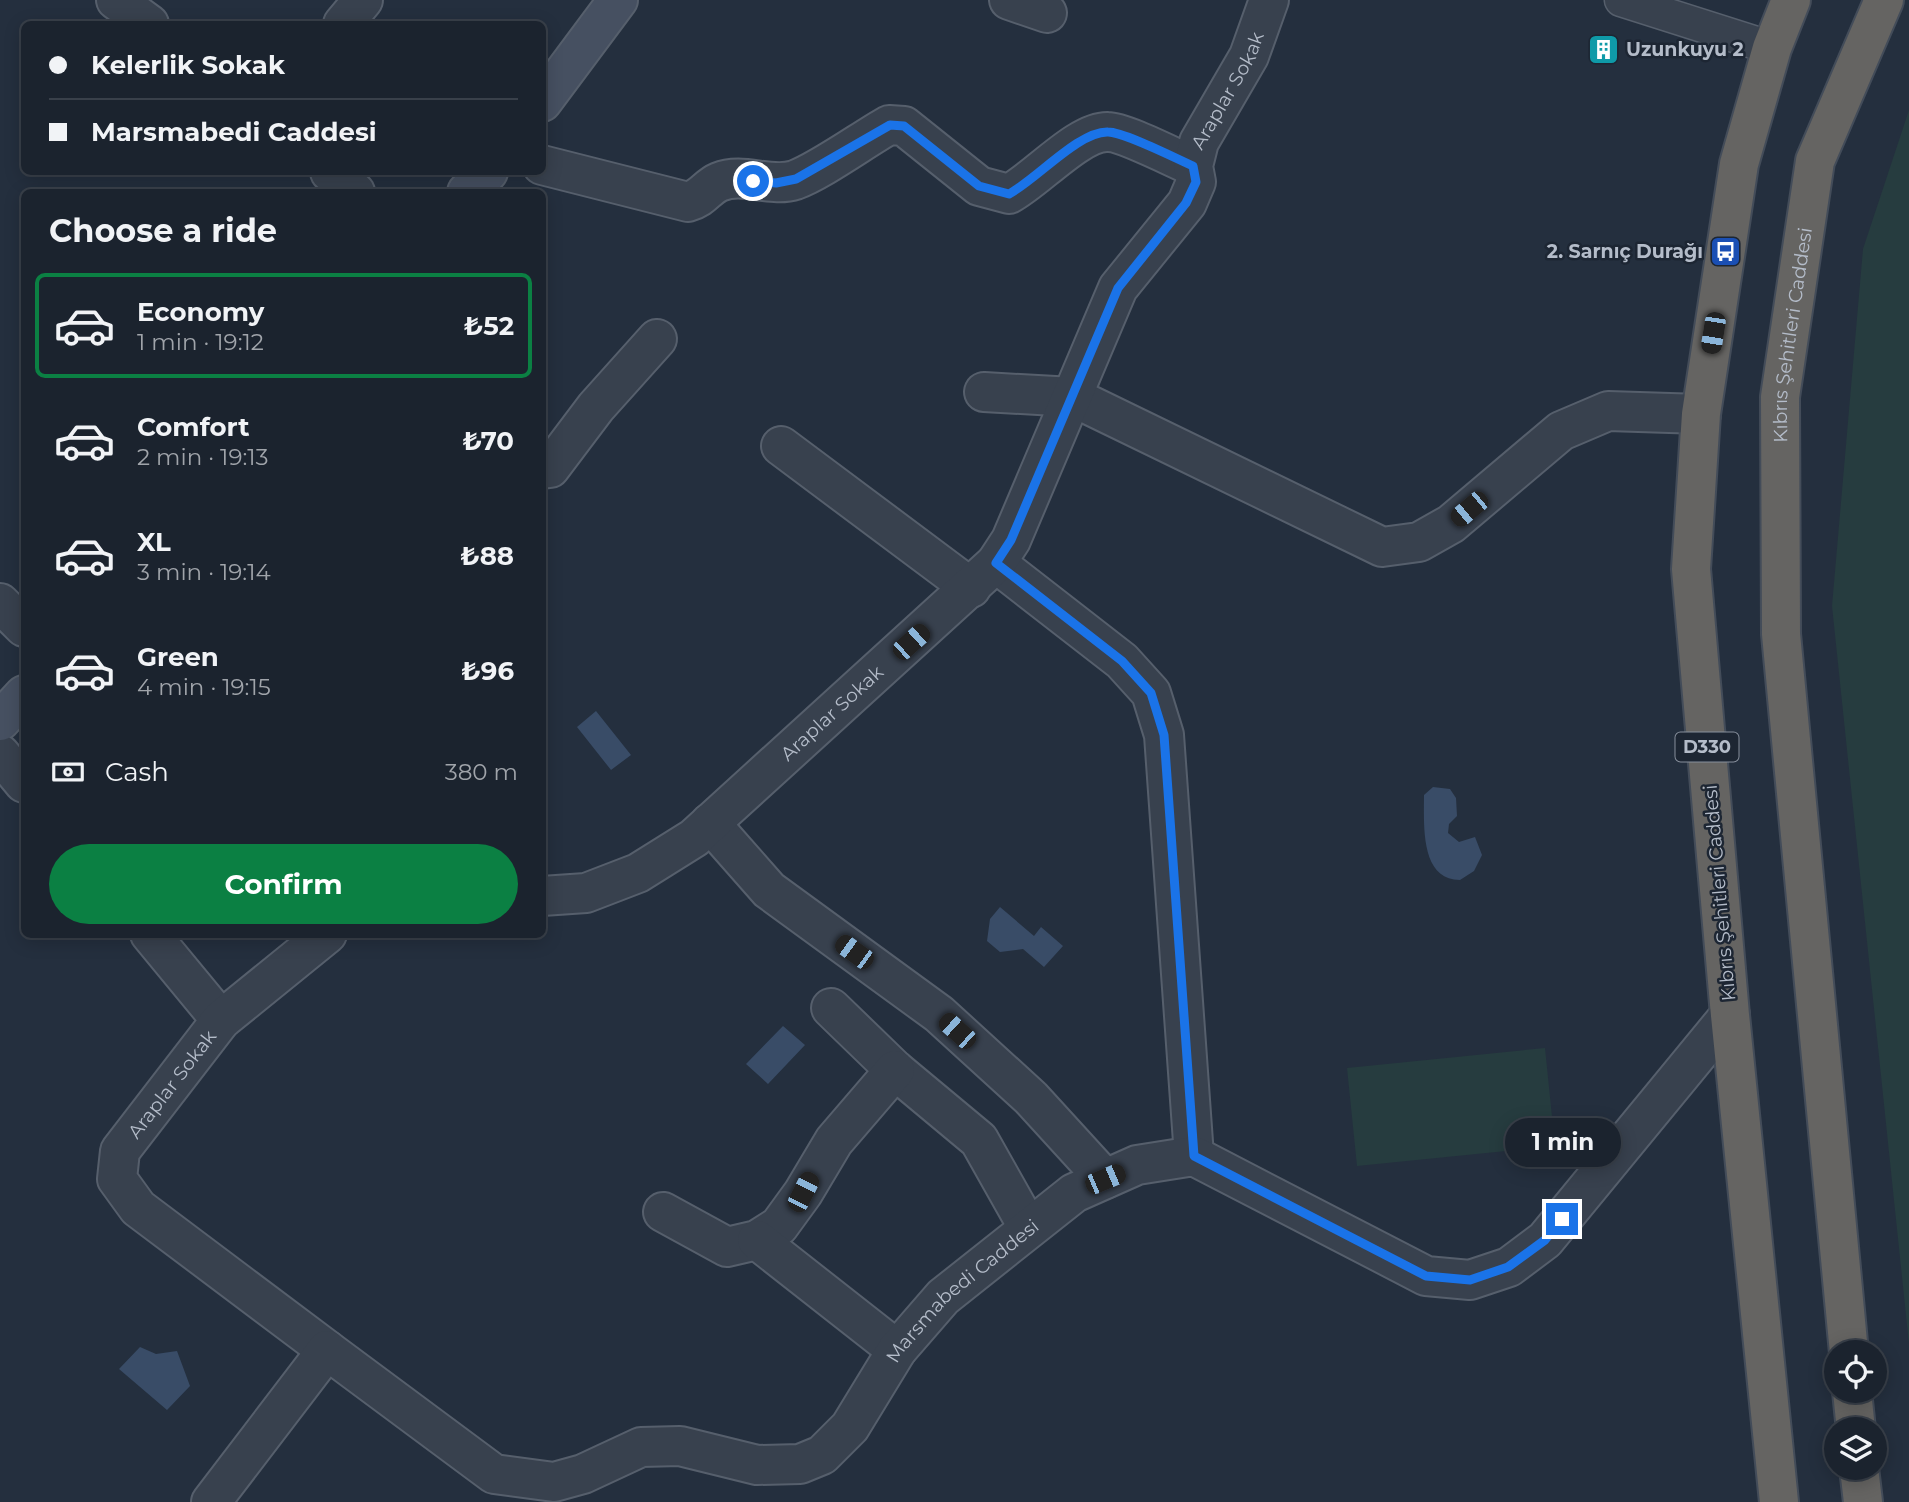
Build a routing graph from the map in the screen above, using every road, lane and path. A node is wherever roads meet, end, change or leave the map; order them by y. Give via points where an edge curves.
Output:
1 (116, 0) edge
2 (363, 0) edge
3 (618, 0) edge
4 (1009, 0) edge
5 (1269, 0) edge
6 (1620, 0) edge
7 (1791, 0) edge
8 (1884, 0) edge
9 (1047, 13) dead end
10 (145, 21) edge
11 (346, 21) edge
12 (1772, 48) junction
13 (546, 97) edge
14 (546, 166) edge
15 (1193, 166) junction
16 (334, 175) edge
17 (485, 175) edge
18 (351, 189) edge
19 (470, 189) edge
20 (657, 340) dead end
21 (984, 392) dead end
22 (1073, 397) junction
23 (1701, 414) junction
24 (780, 446) dead end
25 (546, 468) edge
26 (983, 575) junction
27 (0, 603) edge
28 (21, 624) edge
29 (21, 698) edge
30 (0, 721) edge
31 (0, 754) edge
32 (21, 779) edge
33 (710, 823) junction
34 (546, 896) edge
35 (153, 938) edge
36 (320, 938) edge
37 (831, 1008) dead end
38 (1730, 1015) junction
39 (221, 1020) junction
40 (895, 1070) junction
41 (1194, 1156) junction
42 (1105, 1179) junction
43 (663, 1212) dead end
44 (1028, 1227) junction
45 (758, 1240) junction
46 (1848, 1340) edge
47 (327, 1350) junction
48 (897, 1350) junction
49 (1860, 1480) edge
50 (211, 1502) edge
51 (1779, 1502) edge
52 (1863, 1502) edge

1 - 10 street
2 - 11 street
3 - 13 main road
4 - 9 street
5 - 15 street, Araplar Sokak via 1249,56 1199,142
6 - 12 street
7 - 12 highway, Kıbrıs Şehitleri Caddesi / D330
8 - 46 highway, Kıbrıs Şehitleri Caddesi via 1815,161 1780,397 1781,634
12 - 23 highway, Kıbrıs Şehitleri Caddesi / D330 via 1739,164
14 - 15 street via 688,202 731,179 776,183 796,179 890,125 904,126 979,186 1009,194 1091,135 1110,131
15 - 22 street, Araplar Sokak via 1196,182 1186,203 1118,288
16 - 18 street
17 - 19 main road
20 - 25 street
21 - 22 street
22 - 23 street via 1382,547 1419,542 1451,524 1561,431 1608,411
22 - 26 street, Araplar Sokak via 1011,540
23 - 38 highway, Kıbrıs Şehitleri Caddesi / D330 via 1691,569
24 - 26 street
26 - 33 street, Araplar Sokak
26 - 41 street via 1122,661 1151,693 1164,735
27 - 28 street
29 - 30 main road
31 - 32 street
33 - 34 street, Araplar Sokak via 638,873 586,893
33 - 42 street via 769,890 939,1014 1031,1098
35 - 39 street
36 - 39 street, Araplar Sokak
37 - 40 street
38 - 41 street via 1545,1240 1508,1267 1470,1280 1426,1276
38 - 51 highway, Kıbrıs Şehitleri Caddesi / D330
39 - 47 street, Araplar Sokak via 120,1151 117,1179 138,1209
40 - 44 street via 979,1140
40 - 45 street via 834,1141 779,1226
41 - 42 street, Marsmabedi Caddesi via 1137,1165
42 - 44 street, Marsmabedi Caddesi via 1074,1193
43 - 45 street via 727,1247
44 - 48 street, Marsmabedi Caddesi via 943,1297
45 - 48 street
47 - 48 street, Marsmabedi Caddesi via 494,1474 554,1482 641,1447 680,1446 757,1465 800,1464 822,1455 850,1427
47 - 50 street
49 - 52 highway

